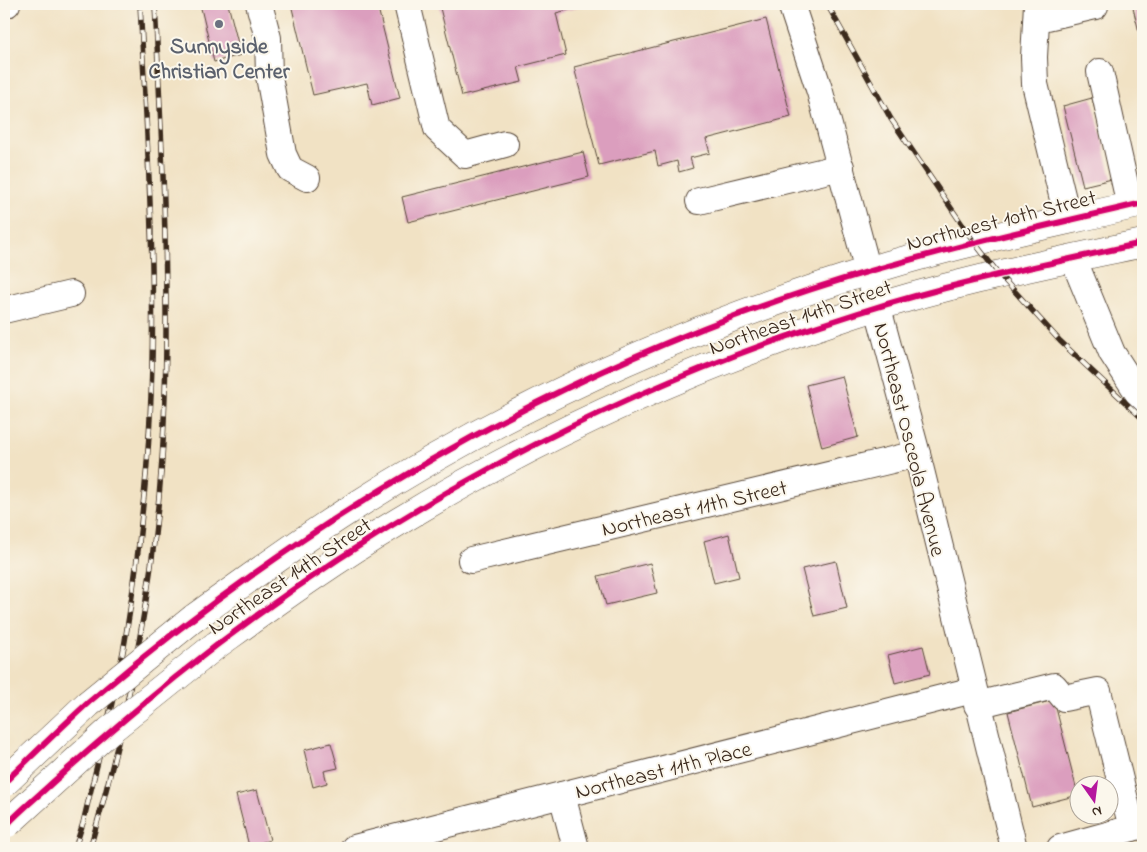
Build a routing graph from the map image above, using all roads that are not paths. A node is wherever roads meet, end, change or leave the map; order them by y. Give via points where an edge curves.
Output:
1 (259, 4) edge
2 (407, 4) edge
3 (790, 4) edge
4 (1095, 6) dead end
5 (1038, 11) edge
6 (1100, 72) dead end
7 (505, 144) dead end
8 (840, 167) junction
9 (307, 178) dead end
10 (699, 201) dead end
11 (1137, 205) edge
12 (1068, 220) junction
13 (1143, 243) edge
14 (1073, 258) junction
15 (868, 271) junction
16 (72, 294) dead end
17 (878, 307) junction
18 (4, 310) edge
19 (1143, 401) edge
20 (917, 454) junction
21 (471, 560) dead end
22 (975, 698) junction
23 (4, 783) edge
24 (562, 795) junction
25 (6, 825) edge
26 (1138, 827) edge
27 (354, 848) edge
28 (576, 848) edge
29 (1014, 848) edge
30 (1060, 848) edge

1 - 9 street via 268,38 269,76 283,154 290,169
2 - 7 street via 437,129 465,155
3 - 8 street, Northeast Osceola Avenue via 820,92
4 - 5 street
5 - 12 street via 1035,84
6 - 11 street
8 - 10 street
8 - 15 street, Northeast Osceola Avenue
11 - 12 main road, Northwest 10th Street
12 - 15 main road, Northwest 10th Street
13 - 14 main road, Northeast 14th Street
14 - 17 main road, Northeast 14th Street via 998,273
14 - 19 street via 1112,353
15 - 17 street, Northeast Osceola Avenue
15 - 23 main road, Northeast 14th Street, bridge via 690,334 556,393 351,508 275,558 194,618 88,704
16 - 18 street
17 - 20 street, Northeast Osceola Avenue
17 - 25 main road, Northeast 14th Street, bridge via 713,364 637,396 548,438 397,522 215,646 109,731
20 - 21 street, Northeast 11th Street
20 - 22 street, Northeast Osceola Avenue
22 - 24 street, Northeast 11th Place
22 - 26 street, Northeast 11th Place via 1054,686 1064,698 1098,691
22 - 29 street, Northeast Osceola Avenue
24 - 27 street, Northeast 11th Place
24 - 28 street
26 - 30 street

